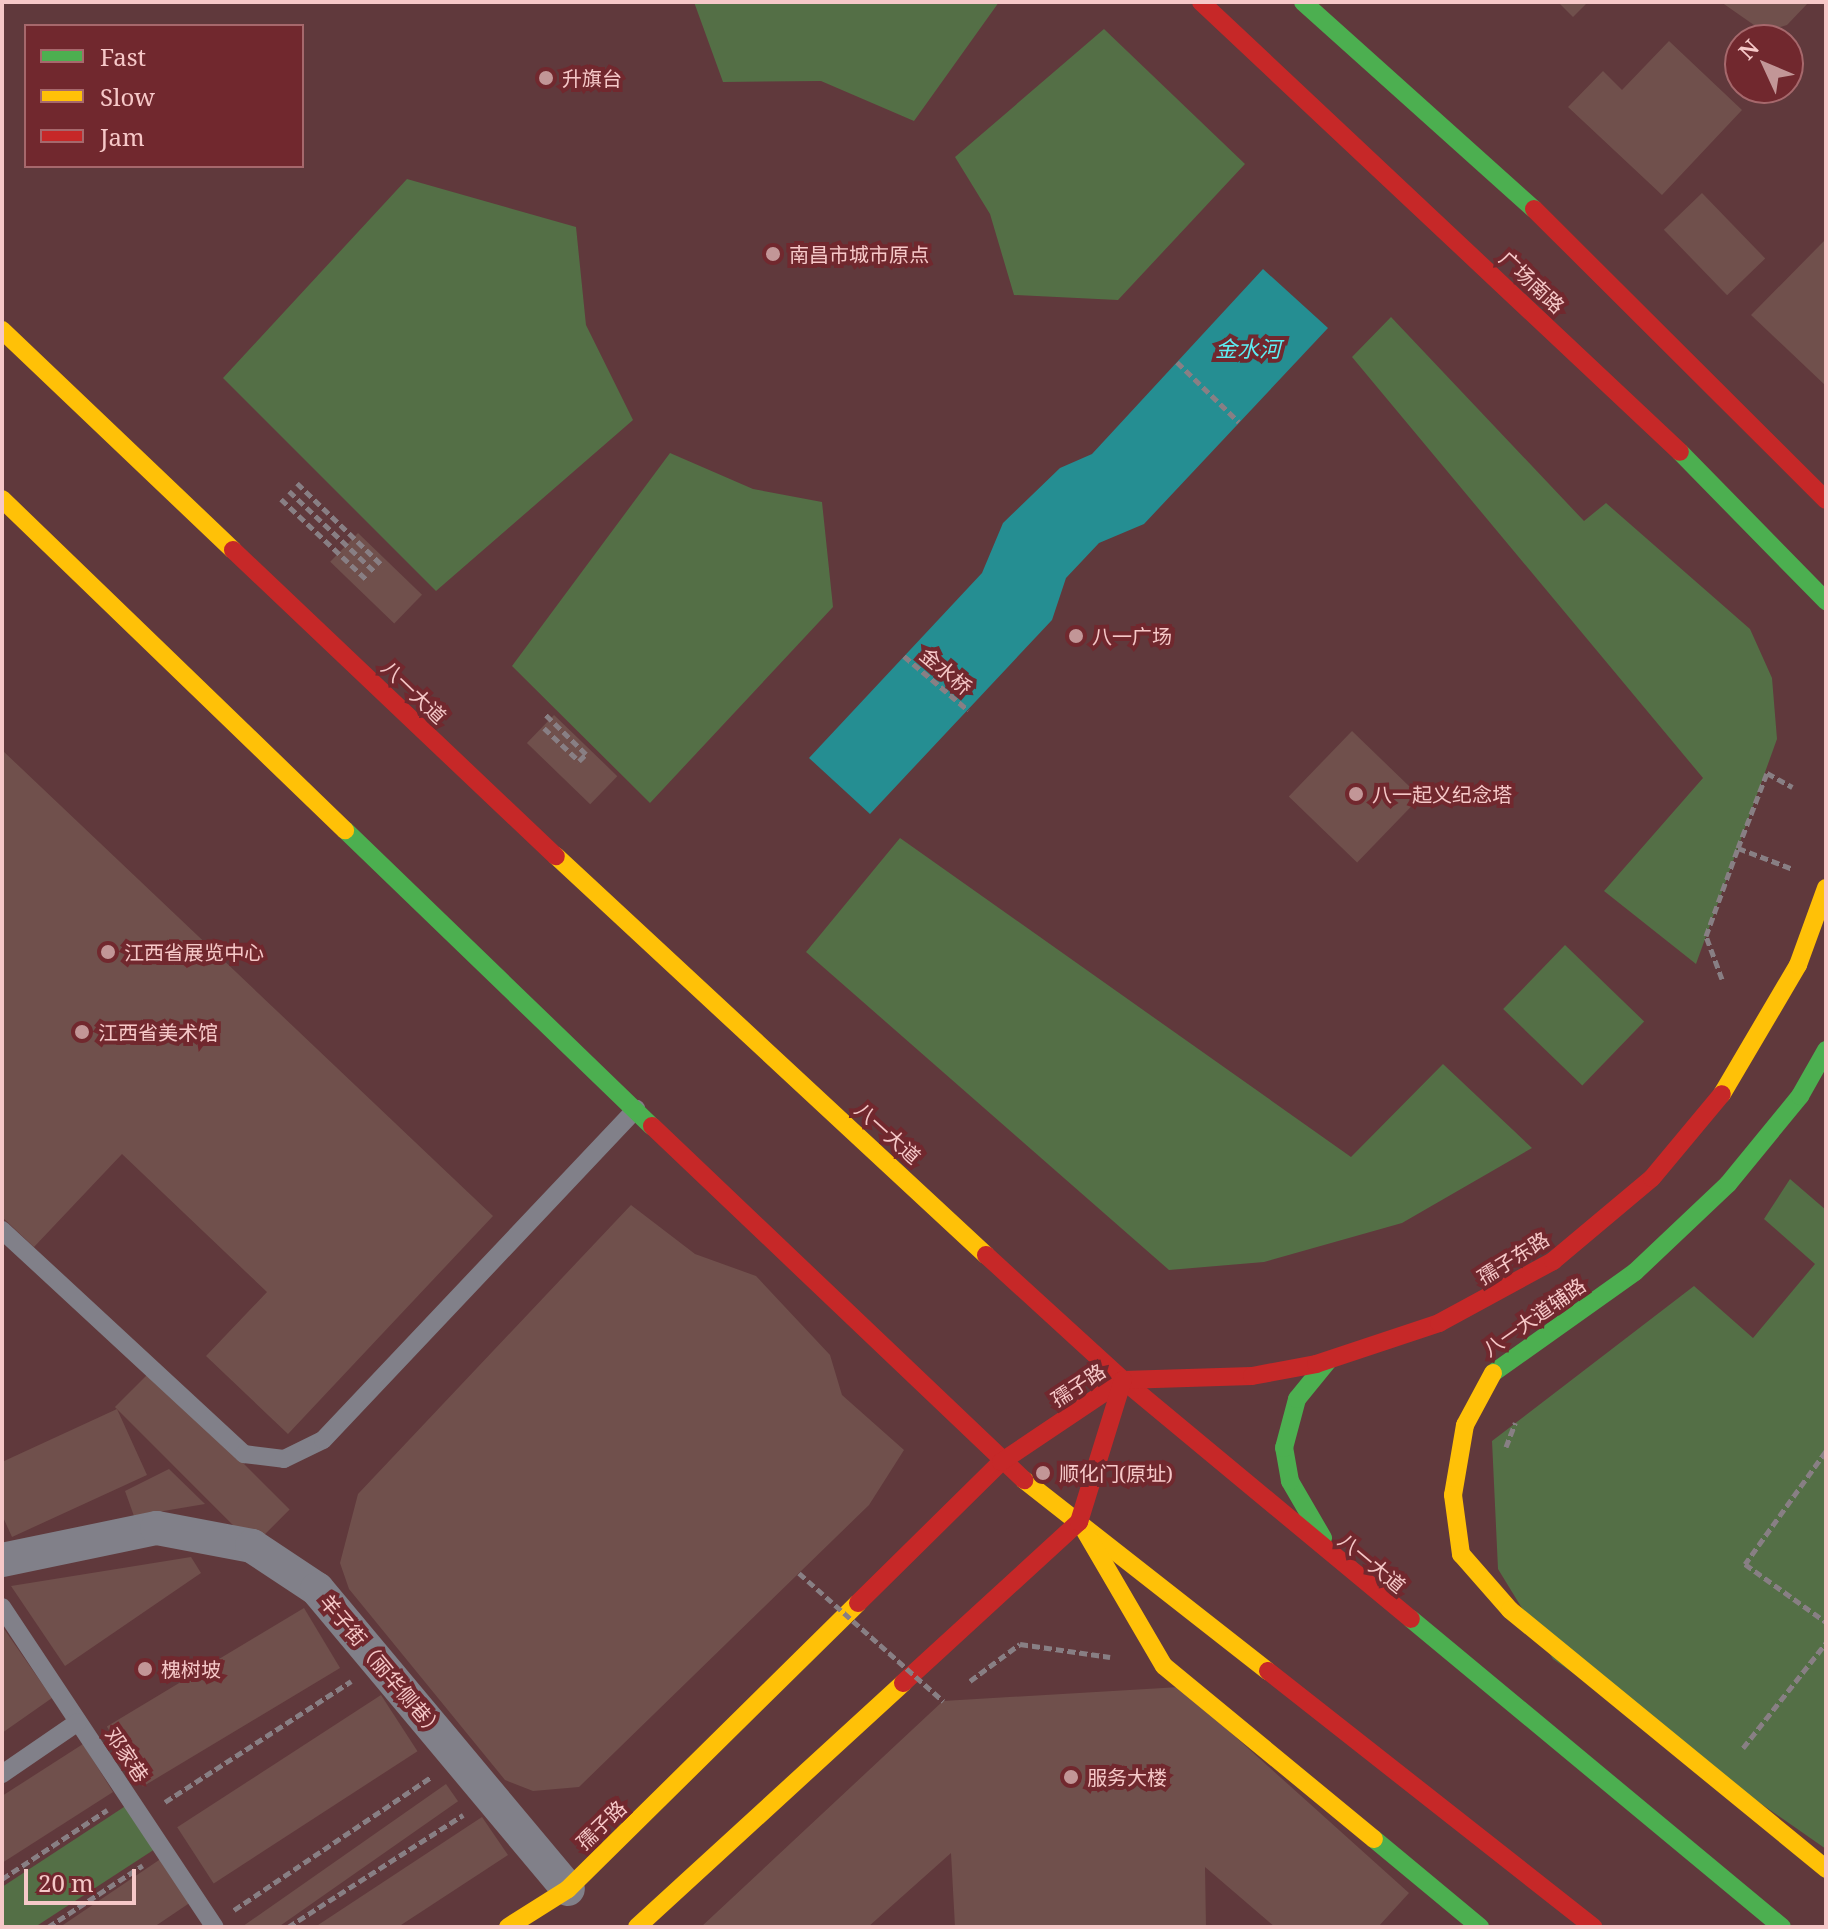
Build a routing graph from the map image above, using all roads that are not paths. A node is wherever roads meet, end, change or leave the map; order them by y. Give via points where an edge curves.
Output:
1 (1201, 2) edge
2 (1303, 2) edge
3 (2, 330) edge
4 (2, 499) edge
5 (1826, 500) edge
6 (1826, 601) edge
7 (1826, 888) edge
8 (1826, 933) edge
9 (1798, 965) junction
10 (1826, 1050) edge
11 (638, 1108) junction
12 (2, 1230) edge
13 (1328, 1361) junction
14 (1123, 1380) junction
15 (1001, 1462) junction
16 (1079, 1522) junction
17 (2, 1560) edge
18 (1338, 1564) junction
19 (2, 1607) edge
20 (78, 1722) junction
21 (2, 1774) edge
22 (1826, 1869) edge
23 (568, 1889) junction
24 (214, 1926) edge
25 (508, 1927) edge
26 (637, 1927) edge
27 (1480, 1927) edge
28 (1593, 1927) edge
29 (1782, 1927) edge

1 - 6 main road, 广场南路 via 1738,506
2 - 5 main road via 1502,177
3 - 14 main road, 八一大道 via 728,1020
4 - 11 main road
7 - 9 main road, 孺子东路
8 - 9 main road, 孺子东路
9 - 13 main road, 孺子东路 via 1770,1023 1696,1130 1604,1221 1497,1295
10 - 22 main road, 八一大道辅路 via 1800,1096 1728,1184 1635,1272 1487,1377 1465,1425 1453,1495 1461,1554 1510,1610
11 - 12 lane via 323,1440 284,1459 244,1454
11 - 15 main road
13 - 14 main road, 孺子东路 via 1252,1376
13 - 18 main road via 1297,1399 1284,1448 1290,1481
14 - 15 main road, 孺子路
14 - 16 main road, 孺子路
14 - 18 main road, 八一大道
15 - 16 main road
15 - 23 main road, 孺子路
16 - 26 main road
16 - 27 main road via 1164,1666
16 - 28 main road
17 - 23 street, 羊子街（丽华侧巷） via 157,1528 252,1546 317,1589
18 - 29 main road, 八一大道
19 - 20 lane, 邓家巷
20 - 21 lane
20 - 24 lane, 邓家巷
23 - 25 main road, 孺子路

